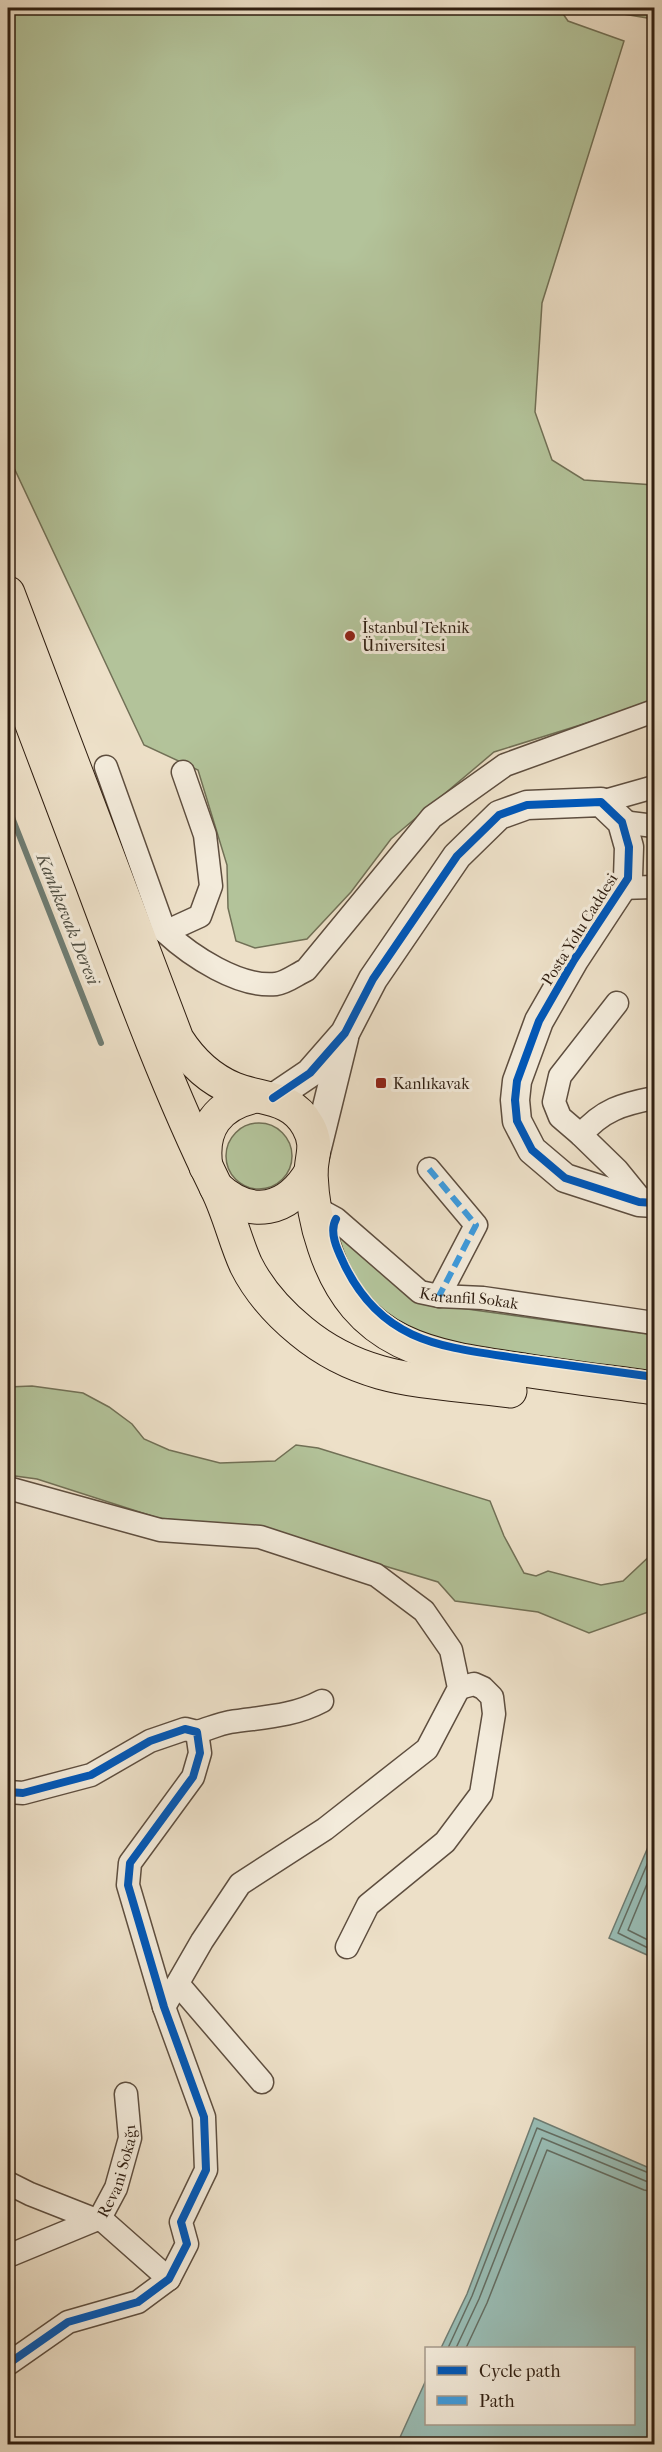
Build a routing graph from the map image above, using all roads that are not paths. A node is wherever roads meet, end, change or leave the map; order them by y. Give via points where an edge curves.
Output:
1 (8, 593) edge
2 (8, 661) edge
3 (654, 711) edge
4 (106, 767) dead end
5 (183, 772) dead end
6 (654, 787) edge
7 (601, 802) junction
8 (622, 822) junction
9 (654, 826) edge
10 (654, 887) edge
11 (619, 888) junction
12 (165, 932) junction
13 (617, 1003) dead end
14 (345, 1033) junction
15 (264, 1097) junction
16 (654, 1098) edge
17 (581, 1135) junction
18 (313, 1164) junction
19 (429, 1169) dead end
20 (212, 1178) junction
21 (649, 1203) edge
22 (314, 1207) junction
23 (439, 1296) junction
24 (654, 1323) edge
25 (654, 1388) edge
26 (654, 1410) edge
27 (8, 1488) edge
28 (459, 1688) junction
29 (322, 1701) dead end
30 (197, 1732) junction
31 (8, 1792) edge
32 (347, 1947) dead end
33 (178, 1984) junction
34 (164, 2007) junction
35 (262, 2082) dead end
36 (126, 2094) dead end
37 (8, 2182) edge
38 (98, 2219) junction
39 (8, 2256) edge
40 (169, 2279) junction
41 (8, 2364) edge

1 - 15 main road via 177,1039 207,1072 233,1088
2 - 20 main road via 136,1002
3 - 12 street via 505,765 432,817 306,970 278,984 215,969 186,952
4 - 12 street
5 - 12 street via 206,835 211,886 200,916
6 - 7 street
7 - 8 street
7 - 14 street via 527,806 499,814 457,856 373,979
8 - 9 street
8 - 11 street, Posta Yolu Caddesi via 629,847 629,867 628,878
10 - 11 street
11 - 21 street, Posta Yolu Caddesi via 539,1021 515,1100 517,1121 532,1150 565,1178
13 - 17 street via 560,1076 554,1102 560,1117
14 - 15 street via 310,1073
14 - 18 street
15 - 18 main road via 287,1104 304,1120 314,1141
15 - 20 main road via 240,1100 213,1120 204,1153
16 - 17 street via 599,1116
17 - 21 street
18 - 20 main road via 302,1188 288,1200 271,1206 239,1204 226,1197
18 - 22 main road
19 - 23 street via 476,1225
20 - 26 main road via 245,1263 262,1292 302,1332 358,1366 426,1383
22 - 23 street, Karanfil Sokak via 336,1219 420,1292
22 - 25 main road via 336,1277 353,1303 399,1341 454,1361
23 - 24 street, Karanfil Sokak via 483,1298
27 - 28 street via 160,1530 260,1537 376,1575 424,1611 451,1650
28 - 32 street via 474,1684 492,1696 494,1714 480,1794 445,1842 368,1905
28 - 33 street via 427,1749 325,1829 240,1884
29 - 30 street via 276,1718 227,1723
30 - 31 street via 185,1729 150,1741 91,1774 23,1792
30 - 34 street via 200,1753 193,1777 130,1863 128,1885
33 - 34 street
33 - 35 street
34 - 40 street via 204,2117 206,2170 181,2222 187,2244
36 - 38 street, Revani Sokağı via 130,2138 116,2188
37 - 38 street
38 - 39 street, Revani Sokağı
38 - 40 street
40 - 41 street via 138,2302 69,2322

